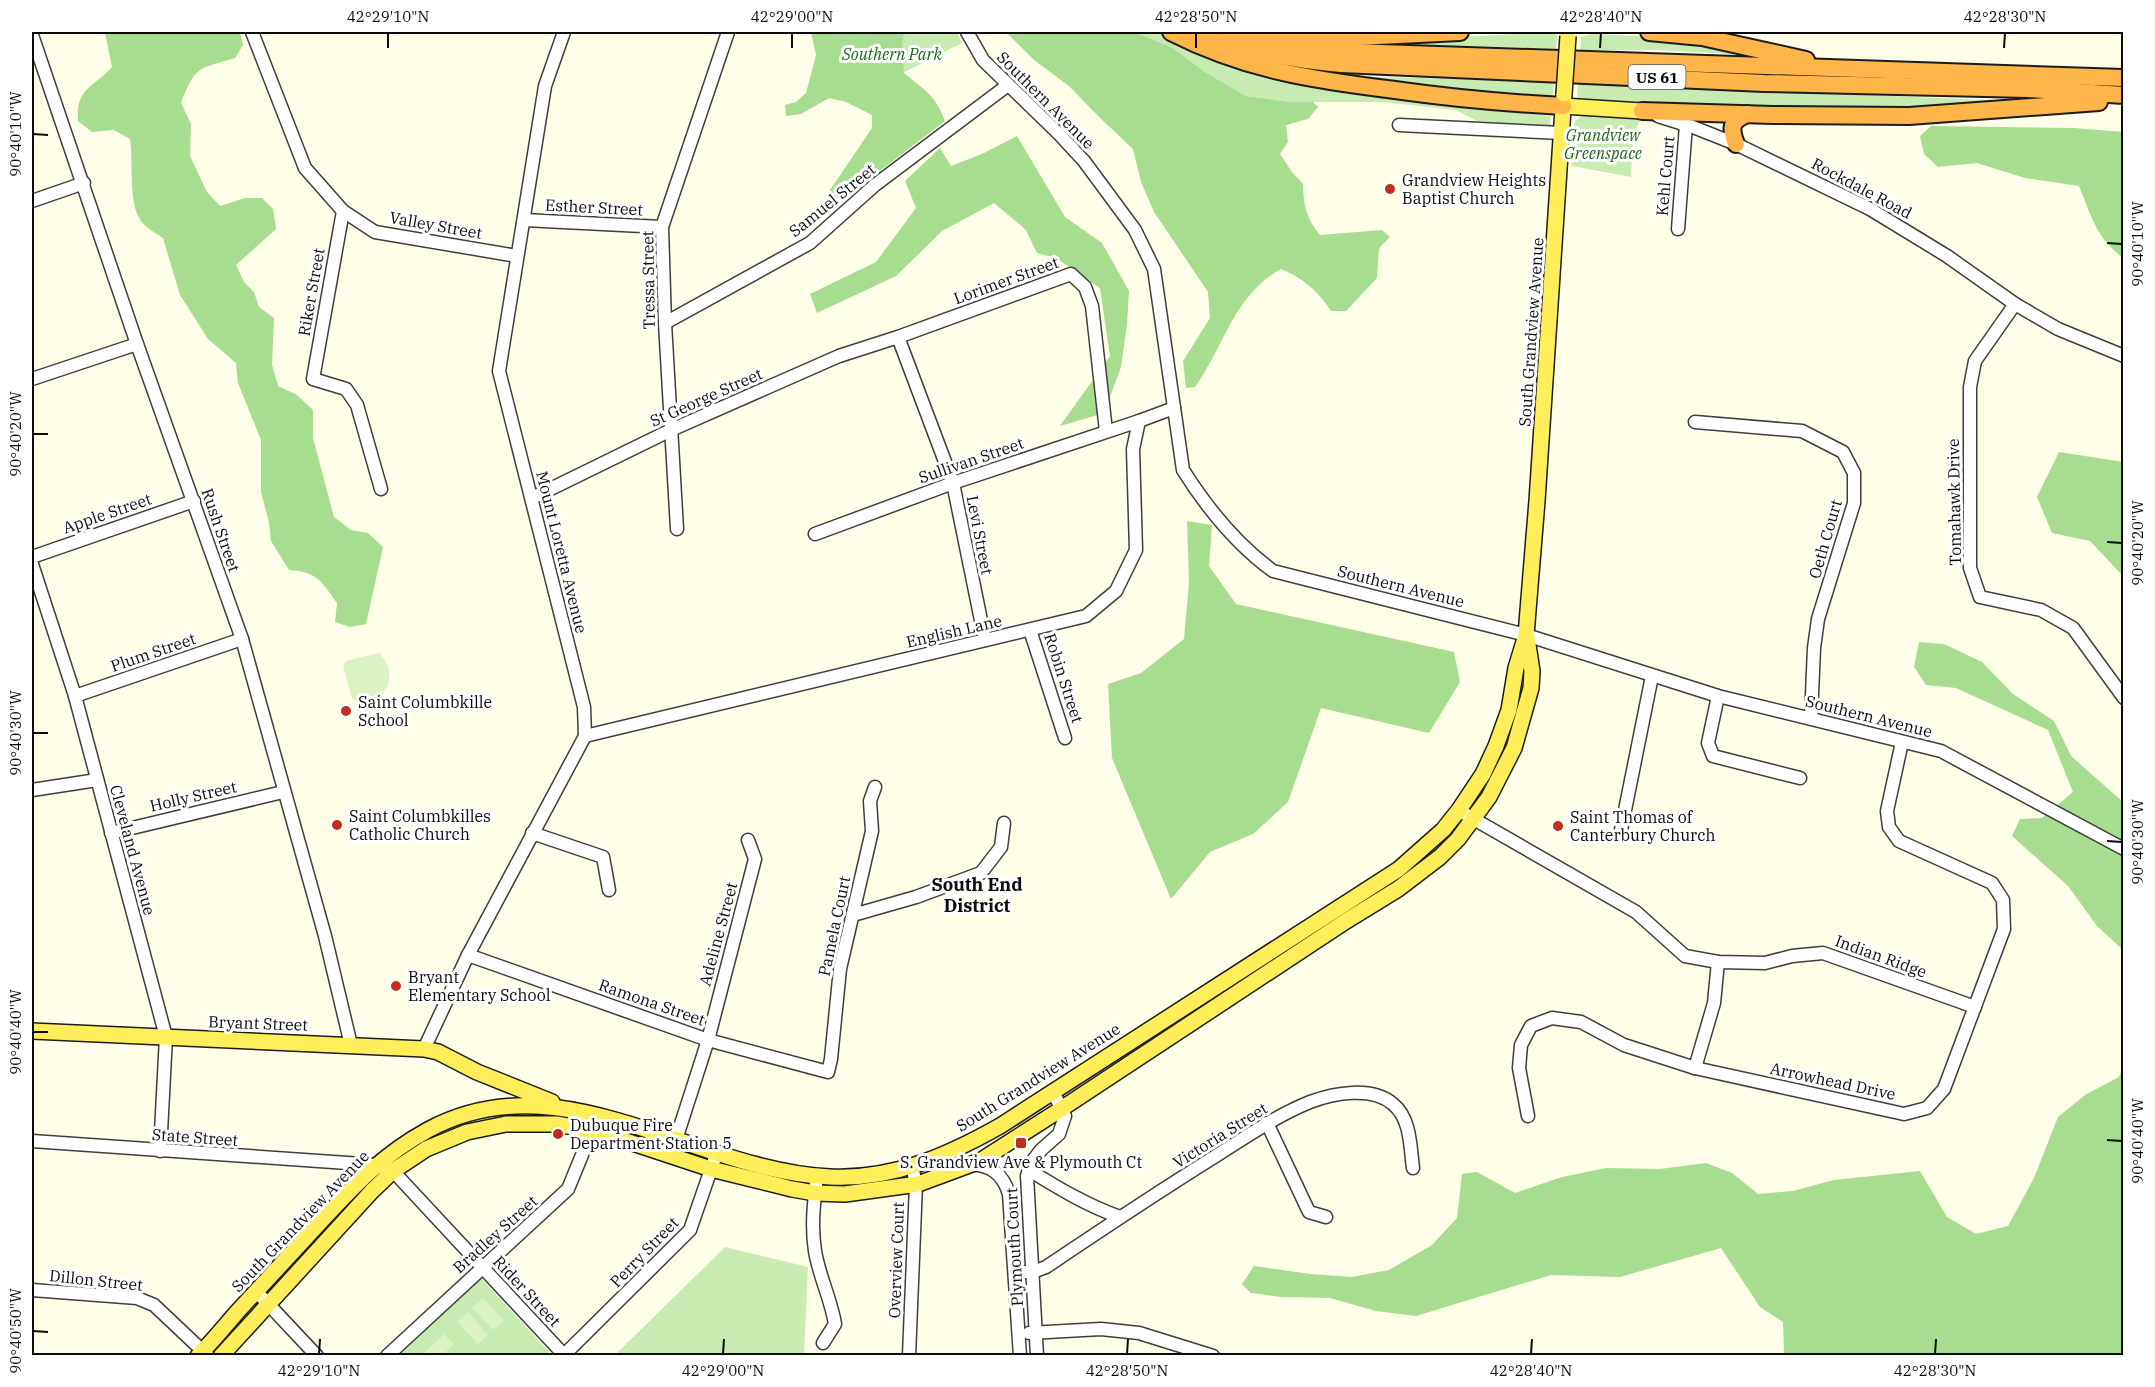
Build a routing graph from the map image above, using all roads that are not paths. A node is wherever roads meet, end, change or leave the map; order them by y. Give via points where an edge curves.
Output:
1 (252, 32) edge
2 (564, 32) edge
3 (728, 32) edge
4 (967, 32) edge
5 (1171, 32) edge
6 (1194, 32) edge
7 (1231, 32) edge
8 (1269, 32) edge
9 (1460, 32) edge
10 (1649, 32) edge
11 (1568, 34) edge
12 (32, 35) edge
13 (36, 61) edge
14 (1870, 70) junction
15 (2124, 78) edge
16 (1008, 85) junction
17 (2124, 98) edge
18 (1564, 100) junction
19 (1642, 111) junction
20 (1747, 114) junction
21 (1399, 125) dead end
22 (1686, 125) junction
23 (1562, 134) junction
24 (1736, 144) junction
25 (84, 183) junction
26 (32, 201) edge
27 (343, 211) junction
28 (524, 220) junction
29 (662, 227) junction
30 (1678, 229) dead end
31 (517, 256) junction
32 (2014, 304) junction
33 (664, 323) junction
34 (898, 337) junction
35 (137, 344) junction
36 (2124, 356) edge
37 (32, 380) edge
38 (1174, 408) junction
39 (1139, 421) junction
40 (1695, 422) dead end
41 (671, 430) junction
42 (1106, 431) junction
43 (953, 483) junction
44 (381, 489) dead end
45 (532, 498) junction
46 (194, 501) junction
47 (677, 529) dead end
48 (815, 534) dead end
49 (32, 557) edge
50 (32, 564) edge
51 (1030, 630) junction
52 (1526, 636) junction
53 (242, 639) junction
54 (985, 640) junction
55 (1652, 676) junction
56 (75, 696) junction
57 (1718, 696) junction
58 (2124, 698) edge
59 (1811, 718) junction
60 (585, 736) junction
61 (1065, 738) dead end
62 (1902, 742) junction
63 (1800, 778) dead end
64 (98, 780) junction
65 (875, 787) dead end
66 (32, 790) edge
67 (283, 792) junction
68 (1459, 810) junction
69 (1474, 819) junction
70 (1004, 824) dead end
71 (1621, 830) dead end
72 (111, 833) junction
73 (532, 833) junction
74 (748, 840) dead end
75 (2124, 849) edge
76 (609, 890) dead end
77 (853, 915) junction
78 (1339, 916) junction
79 (468, 955) junction
80 (1718, 962) junction
81 (1975, 1007) junction
82 (32, 1031) edge
83 (166, 1037) junction
84 (708, 1040) junction
85 (351, 1045) junction
86 (424, 1049) junction
87 (1695, 1068) junction
88 (477, 1072) junction
89 (828, 1072) joint
90 (496, 1087) junction
91 (1053, 1092) junction
92 (520, 1106) junction
93 (490, 1109) junction
94 (574, 1110) junction
95 (1063, 1110) junction
96 (594, 1115) junction
97 (1528, 1116) dead end
98 (1267, 1123) junction
99 (548, 1124) junction
100 (590, 1130) junction
101 (677, 1140) junction
102 (32, 1141) edge
103 (972, 1142) junction
104 (160, 1151) junction
105 (717, 1152) junction
106 (671, 1155) junction
107 (977, 1163) junction
108 (357, 1164) joint
109 (376, 1165) junction
110 (912, 1166) junction
111 (1413, 1168) dead end
112 (711, 1169) junction
113 (1029, 1170) junction
114 (393, 1172) junction
115 (817, 1176) junction
116 (916, 1184) junction
117 (815, 1193) junction
118 (1029, 1212) junction
119 (1011, 1214) junction
120 (1120, 1217) junction
121 (1326, 1217) dead end
122 (1046, 1267) junction
123 (482, 1268) junction
124 (1015, 1272) junction
125 (1033, 1272) junction
126 (32, 1290) edge
127 (256, 1291) junction
128 (1034, 1292) junction
129 (268, 1303) junction
130 (1036, 1333) junction
131 (1019, 1334) junction
132 (823, 1343) dead end
133 (203, 1354) edge
134 (564, 1355) edge
135 (220, 1356) edge
136 (317, 1356) edge
137 (387, 1356) edge
138 (909, 1356) edge
139 (1020, 1356) edge
140 (1037, 1356) edge
141 (1213, 1356) edge

1 - 27 street, Valley Street via 305,168
2 - 28 street, Mount Loretta Avenue via 545,86
3 - 29 street, Tressa Street
4 - 16 street, Southern Avenue via 983,60
5 - 18 highway via 1218,53 1280,72 1340,83 1458,98
6 - 17 highway, US 61 via 1263,53 1351,65 1774,83 2028,89
7 - 14 highway, US 61 via 1287,45 1351,52
8 - 9 highway via 1348,38
10 - 14 highway via 1702,38 1804,60 1859,62
11 - 18 main road, South Grandview Avenue, bridge
12 - 13 street, Rush Street
13 - 25 street, Rush Street
14 - 15 highway, US 61
16 - 33 street, Samuel Street via 875,185 810,243
16 - 38 street, Southern Avenue via 1084,161 1135,230 1155,269
17 - 20 highway via 1924,116
18 - 19 main road, Rockdale Road
18 - 23 main road, South Grandview Avenue
19 - 20 highway
19 - 22 street, Rockdale Road
20 - 24 highway via 1734,123
21 - 23 street
22 - 24 street, Rockdale Road
22 - 30 street, Kehl Court
23 - 52 main road, South Grandview Avenue
24 - 32 street, Rockdale Road via 1870,209 1947,256
25 - 26 street
25 - 35 street, Rush Street
27 - 31 street, Valley Street via 375,232
27 - 44 street, Riker Street via 313,379 346,388 357,405
28 - 29 street, Esther Street
28 - 31 street, Mount Loretta Avenue
29 - 33 street, Tressa Street
31 - 45 street, Mount Loretta Avenue via 499,370
32 - 36 street, Rockdale Road
32 - 58 street, Tomahawk Drive via 1975,361 1970,387 1970,568 1980,597 2041,610 2073,628
33 - 41 street, Tressa Street
34 - 41 street, St George Street via 839,356
34 - 42 street, Lorimer Street via 1071,274 1085,287 1092,306
34 - 43 street, Levi Street
35 - 37 street
35 - 46 street, Rush Street
38 - 39 street
38 - 52 street, Southern Avenue via 1183,470 1198,494 1249,553 1273,570
39 - 42 street, Sullivan Street
39 - 51 street, English Lane via 1133,449 1136,550 1116,591 1086,616
40 - 59 street, Oeth Court via 1802,431 1843,452 1854,473 1854,502 1818,620
41 - 45 street, St George Street
41 - 47 street, Tressa Street
42 - 43 street, Sullivan Street
43 - 48 street, Sullivan Street
43 - 54 street, Levi Street
45 - 60 street, Mount Loretta Avenue via 584,707
46 - 49 street, Apple Street
46 - 53 street, Rush Street
50 - 56 street, Cleveland Avenue
51 - 54 street, English Lane
51 - 61 street, Robin Street
52 - 55 street, Southern Avenue
52 - 68 main road, South Grandview Avenue via 1497,746
52 - 69 main road, South Grandview Avenue via 1532,671 1523,721 1501,777
53 - 56 street, Plum Street
53 - 67 street, Rush Street
54 - 60 street, English Lane
55 - 57 street, Southern Avenue
55 - 71 street
56 - 64 street, Cleveland Avenue
57 - 59 street, Southern Avenue
57 - 63 street via 1708,743 1713,756
59 - 62 street, Southern Avenue
60 - 73 street
62 - 75 street, Southern Avenue via 1941,751
62 - 81 street, Arrowhead Drive via 1887,811 1889,827 1899,841 1992,883 2003,900 2004,929
64 - 66 street
64 - 72 street, Cleveland Avenue
65 - 77 street, Pamela Court via 870,801 872,831
67 - 72 street, Holly Street
67 - 85 street, Rush Street via 325,936
68 - 69 street, Indian Ridge
68 - 78 main road, South Grandview Avenue via 1408,862
69 - 78 main road, South Grandview Avenue via 1422,872
69 - 80 street, Indian Ridge via 1636,912 1685,956
70 - 77 street via 1001,847 981,873
72 - 83 street, Cleveland Avenue
73 - 76 street via 603,858
73 - 79 street
74 - 84 street, Adeline Street via 755,859
77 - 89 street, Pamela Court via 840,969
78 - 91 main road, South Grandview Avenue
78 - 95 main road, South Grandview Avenue
79 - 84 street, Ramona Street
79 - 86 street
80 - 81 street, Indian Ridge via 1765,963 1823,953
80 - 87 street via 1714,1003
81 - 87 street, Arrowhead Drive via 1944,1089 1927,1108 1904,1113
82 - 83 main road, Bryant Street
83 - 85 main road, Bryant Street
83 - 104 street, Cleveland Avenue
84 - 89 street, Ramona Street
84 - 101 street, Adeline Street
85 - 86 main road, Bryant Street
86 - 88 main road, Bryant Street
87 - 97 street, Arrowhead Drive via 1624,1045 1581,1022 1552,1018 1531,1026 1521,1045 1520,1068
88 - 90 main road
88 - 94 main road
90 - 92 main road
90 - 93 main road via 498,1097
91 - 95 street
91 - 103 main road, South Grandview Avenue
92 - 93 main road, South Grandview Avenue
92 - 94 main road, South Grandview Avenue
92 - 99 main road
93 - 109 main road, South Grandview Avenue via 429,1129 394,1149
94 - 96 main road, South Grandview Avenue
95 - 107 main road, South Grandview Avenue
95 - 113 street, Plymouth Court via 1059,1134 1041,1150
96 - 100 street, Bradley Street
96 - 101 main road, South Grandview Avenue
98 - 111 street, Victoria Street via 1312,1101 1363,1092 1375,1094 1401,1112 1409,1131
98 - 120 street, Victoria Street
98 - 121 street via 1309,1212
99 - 100 main road, South Grandview Avenue
99 - 114 main road, South Grandview Avenue via 506,1124 467,1132 426,1149
100 - 106 main road, South Grandview Avenue
100 - 123 street, Bradley Street via 568,1189
101 - 105 main road, South Grandview Avenue
101 - 106 street, Adeline Street
102 - 104 street, State Street
103 - 107 street
103 - 110 main road, South Grandview Avenue
104 - 108 street, State Street
105 - 112 street, Perry Street
105 - 115 main road, South Grandview Avenue
106 - 112 main road, South Grandview Avenue
107 - 116 main road, South Grandview Avenue
107 - 119 street, Plymouth Court via 999,1174 1006,1183
108 - 109 street, Rider Street
109 - 114 street, Rider Street
109 - 127 main road, South Grandview Avenue
110 - 115 main road, South Grandview Avenue via 865,1176
110 - 116 street, Overview Court
112 - 117 main road, South Grandview Avenue
112 - 134 street, Perry Street via 690,1230
113 - 118 street, Plymouth Court
113 - 120 street
114 - 123 street, Rider Street
114 - 129 main road, South Grandview Avenue
115 - 117 street
116 - 117 main road, South Grandview Avenue via 845,1194
116 - 138 street, Overview Court
117 - 132 street via 815,1251 835,1324
118 - 119 street
118 - 125 street, Plymouth Court
119 - 124 street, Plymouth Court
120 - 122 street, Victoria Street
122 - 125 street, Victoria Street
122 - 128 street
123 - 134 street, Rider Street
123 - 137 street, Bradley Street
124 - 125 street, Victoria Street
124 - 131 street, Plymouth Court
125 - 128 street, Plymouth Court
126 - 133 street, Dillon Street via 137,1298 154,1305
127 - 129 street
127 - 133 main road, South Grandview Avenue
128 - 130 street, Plymouth Court
129 - 135 main road, South Grandview Avenue
129 - 136 street
130 - 131 street
130 - 140 street, Plymouth Court
130 - 141 street via 1101,1329 1139,1333
131 - 139 street, Plymouth Court

